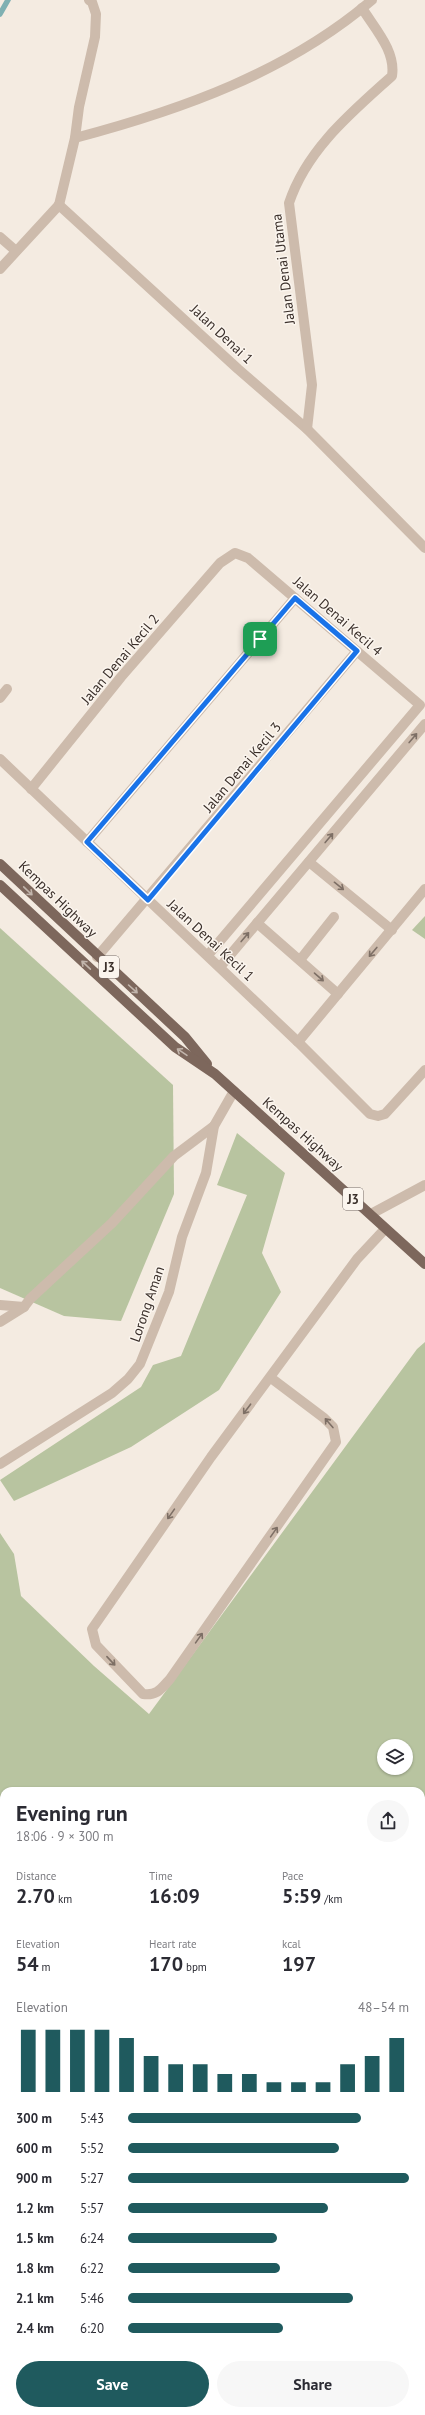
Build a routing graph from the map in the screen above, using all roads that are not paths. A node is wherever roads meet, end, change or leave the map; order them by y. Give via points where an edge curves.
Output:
1 (372, 0) edge
2 (92, 1) edge
3 (362, 8) junction
4 (75, 138) junction
5 (59, 205) junction
6 (0, 237) edge
7 (16, 250) junction
8 (0, 269) edge
9 (307, 429) junction
10 (424, 546) edge
11 (235, 553) joint
12 (295, 598) junction
13 (357, 651) junction
14 (7, 689) dead end
15 (0, 698) edge
16 (425, 724) edge
17 (0, 759) edge
18 (31, 789) junction
19 (87, 842) junction
20 (309, 862) junction
21 (0, 864) edge
22 (0, 885) edge
23 (425, 889) edge
24 (148, 900) junction
25 (334, 917) dead end
26 (257, 923) junction
27 (392, 930) junction
28 (208, 955) junction
29 (97, 957) junction
30 (300, 960) junction
31 (220, 967) junction
32 (338, 994) junction
33 (298, 1042) junction
34 (425, 1070) edge
35 (215, 1074) junction
36 (234, 1091) junction
37 (214, 1126) junction
38 (425, 1185) edge
39 (371, 1214) junction
40 (386, 1229) junction
41 (425, 1264) edge
42 (0, 1305) edge
43 (24, 1307) junction
44 (0, 1322) edge
45 (271, 1378) junction
46 (0, 1464) edge

1 - 3 street
2 - 4 street via 96,14 95,37 79,107
3 - 4 street via 323,38 244,81 140,121
3 - 9 street, Jalan Denai Utama via 390,53 394,65 392,76 317,149 296,181 289,203 312,385
4 - 5 street
5 - 7 street
5 - 9 street, Jalan Denai 1
6 - 7 street
7 - 8 street
9 - 10 street, Jalan Denai 1
11 - 12 street, Jalan Denai Kecil 4 via 248,558
11 - 18 street, Jalan Denai Kecil 2 via 220,563 121,677
12 - 13 street, Jalan Denai Kecil 4
12 - 19 street
13 - 24 street, Jalan Denai Kecil 3
13 - 28 street, Jalan Denai Kecil 4 via 420,705
14 - 15 street
20 -> 16 street
17 - 18 street, Jalan Denai Kecil 1
18 - 19 street, Jalan Denai Kecil 1
19 - 24 street, Jalan Denai Kecil 1
20 - 26 street
20 -> 27 street
21 -> 29 main road, Kempas Highway / J3
35 -> 22 main road, Kempas Highway / J3 via 175,1047
23 - 27 street
24 - 28 street, Jalan Denai Kecil 1
24 - 29 street, Jalan Denai Kecil 3
25 - 30 street
26 - 30 street
31 -> 26 street
27 -> 32 street
28 - 31 street, Jalan Denai Kecil 1
29 -> 35 main road, Kempas Highway / J3 via 185,1037
30 -> 32 street
31 - 33 street, Jalan Denai Kecil 1
32 - 33 street
33 - 34 street, Jalan Denai Kecil 1 via 370,1114 378,1116 385,1114
35 - 36 main road, Kempas Highway / J3
36 - 37 street, Lorong Aman
36 - 39 main road, Kempas Highway / J3
37 - 43 street via 174,1156 112,1223
37 - 46 street, Lorong Aman via 206,1173 182,1237 169,1292 140,1364 112,1393
38 - 39 street
39 - 40 main road, Kempas Highway / J3
40 - 41 main road, Kempas Highway / J3
40 - 45 street via 357,1259
42 - 43 street
43 - 44 street
45 -> 45 street via 211,1457 92,1629 96,1644 143,1694 152,1695 160,1691 336,1442 333,1427 324,1418

